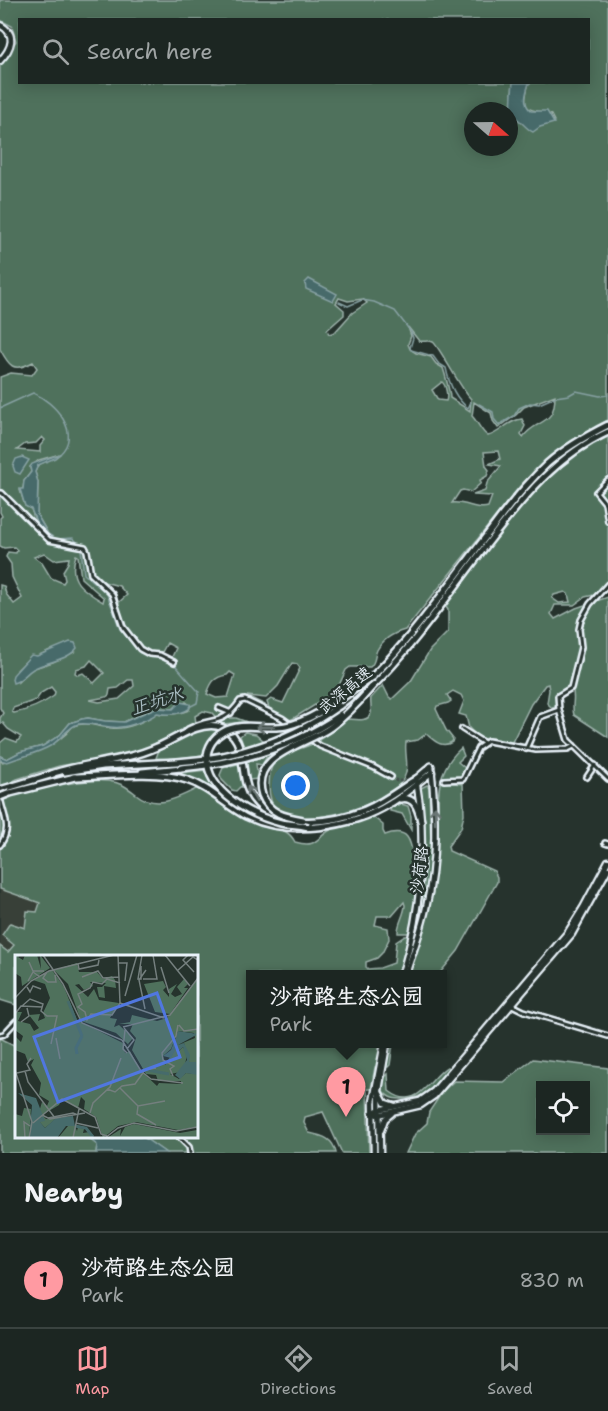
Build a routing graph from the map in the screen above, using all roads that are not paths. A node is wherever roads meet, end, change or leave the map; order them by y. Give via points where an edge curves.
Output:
1 (0, 25) edge
2 (0, 61) edge
3 (608, 424) edge
4 (608, 432) edge
5 (608, 480) edge
6 (0, 493) edge
7 (608, 521) edge
8 (608, 584) edge
9 (403, 648) junction
10 (174, 662) dead end
11 (374, 680) junction
12 (371, 688) junction
13 (219, 708) dead end
14 (560, 710) junction
15 (231, 713) junction
16 (188, 729) dead end
17 (462, 729) dead end
18 (484, 743) junction
19 (574, 747) junction
20 (526, 749) junction
21 (179, 765) junction
22 (595, 765) junction
23 (51, 774) junction
24 (73, 777) junction
25 (391, 777) tunnel mouth
26 (587, 777) dead end
27 (608, 779) edge
28 (444, 780) tunnel mouth
29 (416, 781) junction
30 (0, 790) edge
31 (0, 797) edge
32 (391, 803) junction
33 (303, 820) junction
34 (421, 821) junction
35 (308, 826) junction
36 (0, 844) edge
37 (608, 861) edge
38 (608, 869) edge
39 (403, 970) edge
40 (408, 970) edge
41 (510, 1004) junction
42 (15, 1022) edge
43 (0, 1035) edge
44 (608, 1036) edge
45 (384, 1048) edge
46 (384, 1048) edge
47 (379, 1090) junction
48 (402, 1107) junction
49 (376, 1113) junction
50 (179, 1138) edge
51 (379, 1142) junction
52 (190, 1153) edge
53 (374, 1153) edge
54 (380, 1153) edge

1 - 2 main road via 11,33 12,40
3 - 9 highway, 武深高速 via 566,449 534,476
4 - 9 highway, 武深高速 via 561,461 525,496
5 - 7 street via 596,492 605,503
6 - 10 street via 49,540 85,547 91,574 112,594 123,627 140,649
8 - 14 street via 583,616 581,647 571,688 558,696
9 - 11 highway, 武深高速
11 - 12 highway, 武深高速
11 - 21 highway, 武深高速, bridge via 300,731 264,746
11 -> 35 highway, bridge via 299,722 278,727 233,728 220,733 210,746 207,755 211,774 231,799 266,819
12 - 21 highway, 武深高速, bridge via 340,715 309,734 230,762
12 - 33 highway, bridge via 336,724 277,755 265,768 261,789 267,804 278,814
13 - 15 street
14 - 19 street via 565,734
14 - 20 street via 540,717
15 - 16 street via 221,720
15 - 25 street via 240,701 246,700 282,718 320,746
17 - 18 street
18 - 20 street via 493,741
18 - 28 street via 463,779
19 - 20 street
19 - 22 street
21 - 23 highway, 武深高速 via 103,766
21 - 24 highway, 武深高速
22 - 26 street
22 - 27 street
23 - 30 highway, 武深高速
33 -> 23 highway via 278,817 259,806 247,786 238,742 217,726 198,728 138,755
24 - 31 highway, 武深高速, bridge
24 - 35 highway via 174,777 202,786 251,818 281,826
29 - 32 highway
29 - 33 highway via 360,812
29 - 34 main road, 沙荷路
40 -> 29 main road, 沙荷路 via 426,911 436,822 432,769
31 - 36 street via 7,830
32 - 34 highway via 408,802
32 - 35 highway via 347,821
34 - 39 main road, 沙荷路 via 418,905
37 - 41 main road via 568,932
38 - 41 main road via 572,934
41 - 44 street
41 - 48 main road via 434,1096 421,1105
42 - 43 street
45 - 47 main road
46 - 49 main road via 377,1077
47 - 48 main road via 386,1103
47 - 49 main road
48 - 49 main road
48 - 51 main road via 385,1119
49 - 51 main road
49 - 53 main road
50 - 52 street
51 - 54 main road

